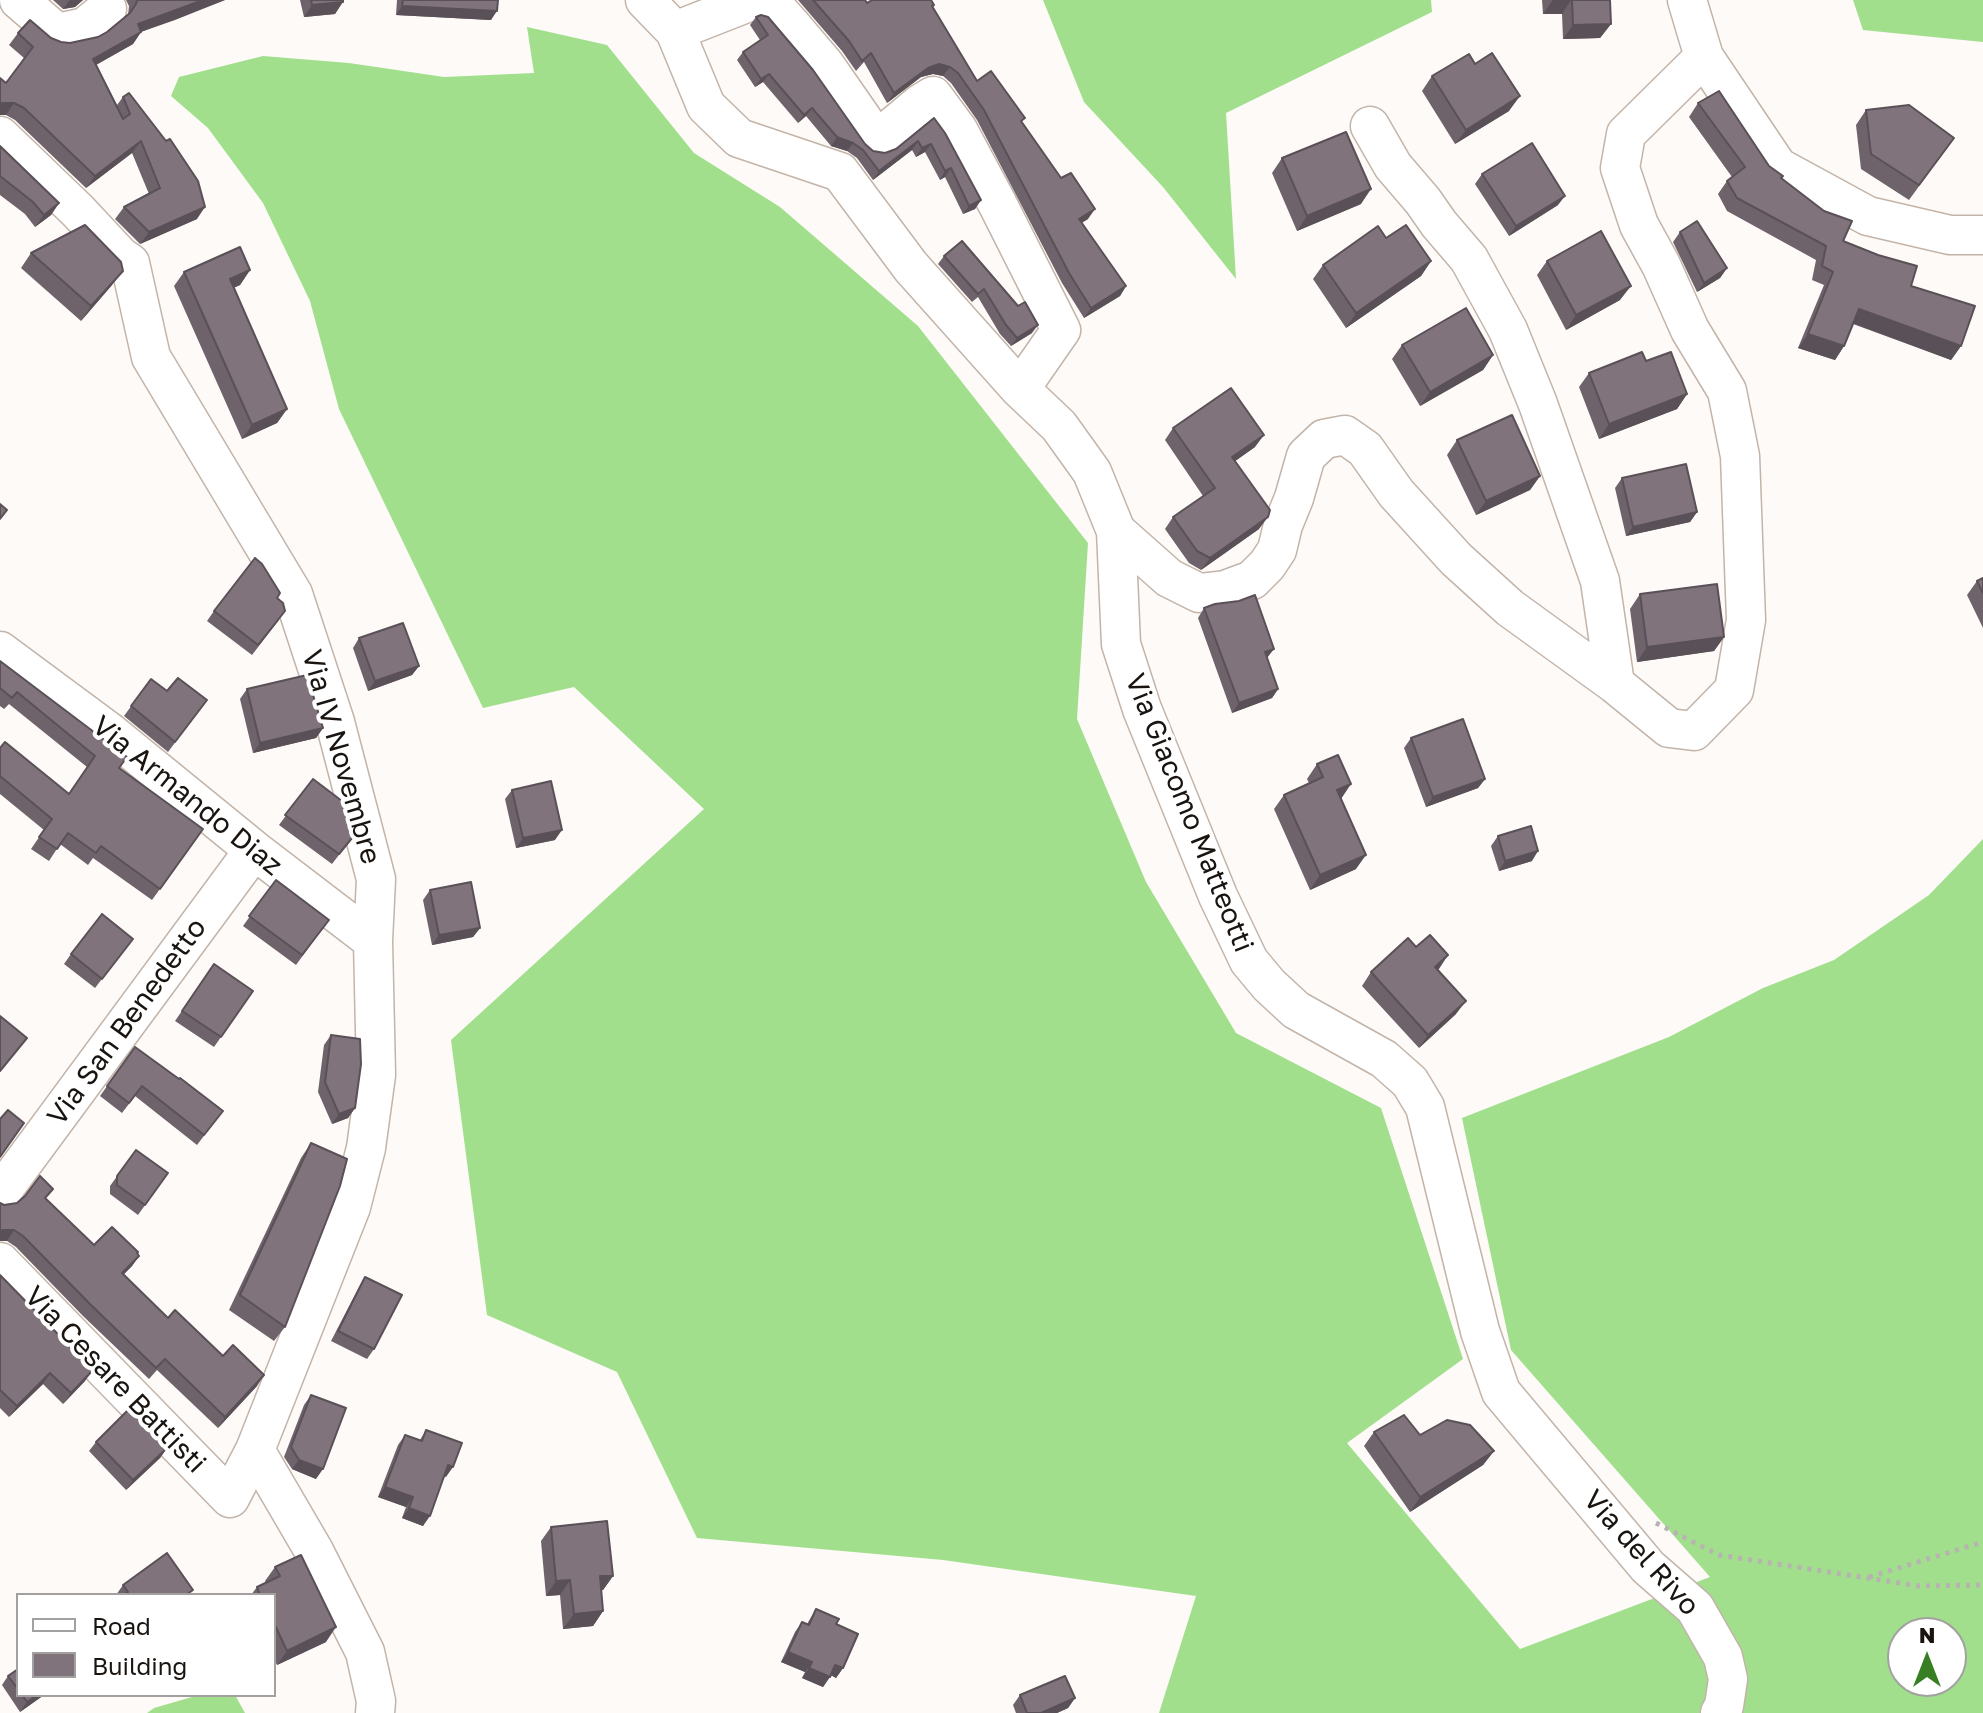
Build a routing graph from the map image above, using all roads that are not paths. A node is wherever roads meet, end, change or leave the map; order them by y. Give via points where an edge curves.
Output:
1 (19, 0) edge
2 (645, 0) edge
3 (754, 0) edge
4 (1687, 0) edge
5 (107, 9) dead end
6 (675, 31) junction
7 (1704, 57) junction
8 (1370, 126) dead end
9 (0, 136) edge
10 (1983, 235) edge
11 (1020, 389) junction
12 (1116, 531) junction
13 (0, 651) edge
14 (1615, 684) junction
15 (254, 850) junction
16 (373, 941) junction
17 (0, 1194) edge
18 (0, 1262) edge
19 (255, 1450) junction
20 (1577, 1482) joint
21 (230, 1498) joint
22 (375, 1713) edge
23 (1720, 1713) edge

1 - 5 street via 57,33 85,27
2 - 6 street, Via Giacomo Matteotti
3 - 6 street
3 - 11 street via 774,6 792,26 877,140 933,96 958,130 1061,330
4 - 7 street
6 - 11 street, Via Giacomo Matteotti via 706,106 739,138 840,172 911,267
7 - 10 street via 1778,167 1868,216 1950,235
7 - 14 street via 1626,134 1620,168 1639,225 1690,330 1727,391 1740,456 1746,620 1734,690 1694,731 1669,728
8 - 14 street via 1393,166 1469,259 1508,330 1600,581
9 - 16 street, Via IV Novembre via 130,263 151,357 293,594 335,722 376,879
11 - 12 street, Via Giacomo Matteotti via 1059,426 1092,472
12 - 14 street via 1169,578 1199,593 1252,580 1277,550 1306,456 1324,439 1345,435 1365,449 1396,493 1456,559 1510,608
12 - 20 street, Via Giacomo Matteotti via 1121,644 1142,709 1230,922 1249,961 1296,1010 1384,1059 1410,1082 1425,1107 1480,1331 1501,1392
13 - 15 street, Via Armando Diaz
15 - 16 street, Via Armando Diaz
15 - 17 street, Via San Benedetto
16 - 19 street, Via IV Novembre via 376,1075 366,1148 351,1207
18 - 21 street, Via Cesare Battisti
19 - 21 street, Via IV Novembre
19 - 22 street via 365,1652
20 - 23 street, Via del Rivo via 1648,1567 1695,1608 1723,1657 1728,1679

